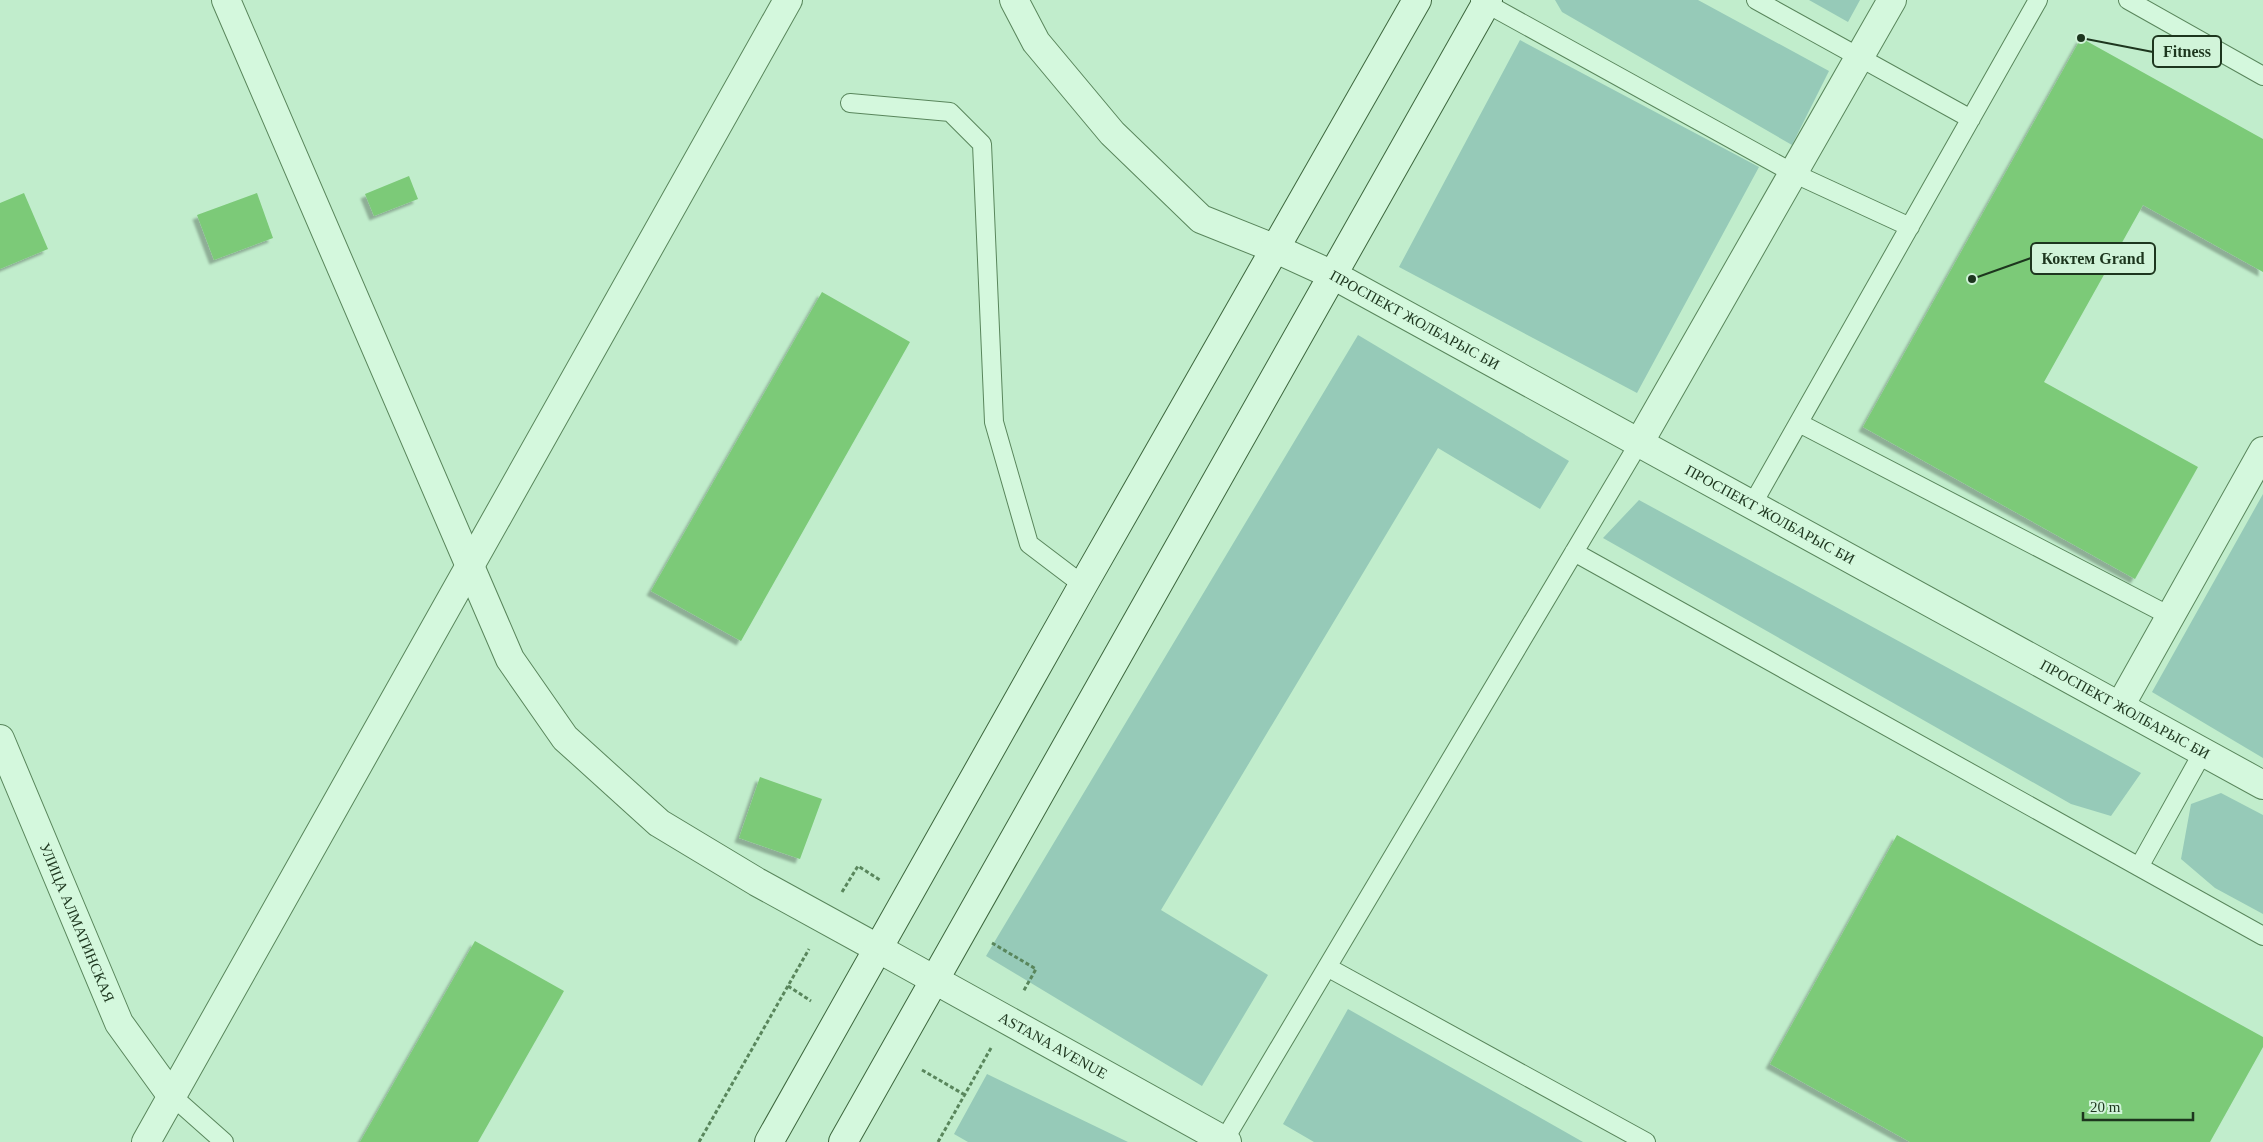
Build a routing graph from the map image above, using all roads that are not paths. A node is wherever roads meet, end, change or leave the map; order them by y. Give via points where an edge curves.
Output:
1 (226, 0) edge
2 (788, 0) edge
3 (1014, 0) edge
4 (1417, 0) edge
5 (1756, 0) edge
6 (1892, 0) edge
7 (2038, 0) edge
8 (2128, 0) edge
9 (1484, 1) edge
10 (1859, 58) junction
11 (2263, 76) edge
12 (850, 103) dead end
13 (1971, 119) junction
14 (1793, 173) junction
15 (1910, 227) junction
16 (1276, 249) junction
17 (1333, 275) junction
18 (1799, 423) junction
19 (1639, 443) junction
20 (2263, 451) edge
21 (1752, 505) junction
22 (1574, 552) junction
23 (470, 567) junction
24 (1083, 585) junction
25 (2170, 616) junction
26 (2120, 706) junction
27 (0, 739) edge
28 (2203, 752) junction
29 (2263, 785) edge
30 (2139, 867) junction
31 (2263, 936) edge
32 (879, 949) junction
33 (1328, 967) junction
34 (935, 980) junction
35 (172, 1095) junction
36 (146, 1142) edge
37 (224, 1142) edge
38 (769, 1142) edge
39 (843, 1142) edge
40 (1225, 1142) edge
41 (1646, 1142) edge

1 - 23 street, ASTANA AVENUE
2 - 23 street
3 - 16 street, ПРОСПЕКТ ЖОЛБАРЫС БИ via 1036,42 1112,133 1201,219
4 - 16 street
5 - 10 lane
6 - 10 street
7 - 13 lane
8 - 11 lane
9 - 14 lane
9 - 17 street
10 - 13 lane
10 - 14 street
12 - 24 lane via 950,112 982,144 994,422 1029,544
13 - 15 lane
14 - 15 lane
14 - 19 street
15 - 18 lane
16 - 17 street, ПРОСПЕКТ ЖОЛБАРЫС БИ
16 - 24 street
17 - 19 street, ПРОСПЕКТ ЖОЛБАРЫС БИ
17 - 34 street
18 - 21 lane
18 - 25 lane
19 - 21 street, ПРОСПЕКТ ЖОЛБАРЫС БИ
19 - 22 lane
20 - 25 street
21 - 26 street, ПРОСПЕКТ ЖОЛБАРЫС БИ
22 - 30 lane
22 - 33 lane
23 - 32 street, ASTANA AVENUE via 510,659 566,738 659,822 757,882
23 - 35 street
24 - 32 street
25 - 26 street
26 - 28 street, ПРОСПЕКТ ЖОЛБАРЫС БИ
27 - 35 street, УЛИЦА АЛМАТИНСКАЯ via 119,1022
28 - 29 street, ПРОСПЕКТ ЖОЛБАРЫС БИ
28 - 30 lane
30 - 31 lane
32 - 34 street, ASTANA AVENUE
32 - 38 street
33 - 40 lane
33 - 41 lane
34 - 39 street
34 - 40 street, ASTANA AVENUE
35 - 36 street
35 - 37 lane

